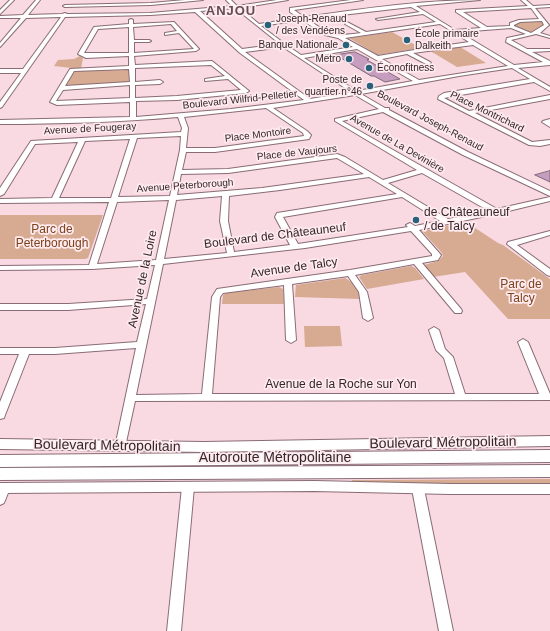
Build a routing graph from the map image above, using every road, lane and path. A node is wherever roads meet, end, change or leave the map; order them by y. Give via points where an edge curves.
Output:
1 (12, 0) edge
2 (38, 0) edge
3 (70, 0) edge
4 (75, 0) edge
5 (201, 0) edge
6 (228, 0) edge
7 (236, 0) edge
8 (276, 0) edge
9 (286, 0) edge
10 (361, 0) edge
11 (403, 0) edge
12 (478, 0) edge
13 (523, 0) edge
14 (150, 2) edge
15 (410, 5) junction
16 (65, 6) junction
17 (71, 6) junction
18 (239, 6) junction
19 (550, 6) edge
20 (532, 7) junction
21 (197, 11) junction
22 (0, 13) edge
23 (424, 13) junction
24 (154, 14) junction
25 (130, 15) junction
26 (0, 16) edge
27 (26, 16) junction
28 (61, 16) junction
29 (543, 17) junction
30 (302, 18) junction
31 (378, 19) dead end
32 (506, 19) dead end
33 (516, 22) junction
34 (347, 23) dead end
35 (440, 23) junction
36 (265, 24) junction
37 (131, 25) junction
38 (258, 25) junction
39 (549, 25) edge
40 (512, 26) junction
41 (485, 28) junction
42 (454, 31) junction
43 (180, 32) junction
44 (365, 33) junction
45 (535, 33) junction
46 (167, 34) dead end
47 (340, 36) junction
48 (548, 36) edge
49 (131, 41) junction
50 (149, 41) dead end
51 (474, 43) junction
52 (292, 45) junction
53 (0, 46) edge
54 (285, 46) junction
55 (358, 47) junction
56 (550, 50) edge
57 (241, 51) junction
58 (527, 51) junction
59 (408, 52) junction
60 (131, 54) junction
61 (307, 56) junction
62 (300, 57) junction
63 (377, 58) junction
64 (428, 63) dead end
65 (549, 63) edge
66 (512, 66) junction
67 (132, 68) junction
68 (326, 68) junction
69 (320, 70) junction
70 (0, 71) edge
71 (22, 71) junction
72 (229, 77) junction
73 (207, 80) dead end
74 (535, 80) junction
75 (160, 82) dead end
76 (343, 82) junction
77 (419, 82) junction
78 (132, 84) junction
79 (61, 88) junction
80 (550, 88) edge
81 (360, 93) junction
82 (0, 97) edge
83 (550, 97) edge
84 (132, 100) junction
85 (309, 101) junction
86 (0, 106) edge
87 (268, 107) junction
88 (387, 109) junction
89 (468, 112) junction
90 (181, 116) junction
91 (133, 119) junction
92 (550, 121) edge
93 (0, 122) edge
94 (550, 125) edge
95 (185, 134) junction
96 (134, 137) junction
97 (82, 140) junction
98 (550, 142) edge
99 (184, 150) junction
100 (423, 171) junction
101 (179, 172) junction
102 (370, 174) junction
103 (383, 182) junction
104 (550, 189) edge
105 (0, 194) edge
106 (226, 194) junction
107 (550, 194) edge
108 (404, 195) junction
109 (173, 198) junction
110 (550, 199) edge
111 (55, 200) junction
112 (114, 200) junction
113 (0, 201) edge
114 (494, 210) junction
115 (445, 220) junction
116 (411, 226) junction
117 (550, 233) edge
118 (293, 245) junction
119 (230, 253) junction
120 (160, 260) junction
121 (416, 262) junction
122 (0, 263) edge
123 (93, 265) junction
124 (0, 268) edge
125 (350, 273) junction
126 (550, 273) edge
127 (288, 282) junction
128 (151, 301) junction
129 (0, 307) edge
130 (458, 311) dead end
131 (368, 318) dead end
132 (434, 330) dead end
133 (291, 340) dead end
134 (523, 342) dead end
135 (142, 345) junction
136 (0, 351) edge
137 (25, 352) junction
138 (548, 397) edge
139 (131, 398) junction
140 (207, 398) junction
141 (461, 398) junction
142 (0, 415) edge
143 (550, 441) edge
144 (0, 444) edge
145 (120, 447) junction
146 (0, 454) edge
147 (550, 456) edge
148 (85, 459) junction
149 (0, 461) edge
150 (550, 471) edge
151 (188, 487) junction
152 (1, 488) edge
153 (418, 489) junction
154 (550, 489) edge
155 (174, 631) edge
156 (446, 631) edge

1 - 22 street
2 - 27 street
3 - 16 street
4 - 17 street
5 - 14 street
6 - 18 street, Boulevard Joseph-Renaud
7 - 18 street, Boulevard Joseph-Renaud
8 - 18 street
9 - 18 street
10 - 30 street via 292,9
11 - 15 street
12 - 15 street
13 - 20 street
14 - 17 street
14 - 24 street
15 - 23 street
15 - 30 street
16 - 17 street
16 - 28 street
17 - 28 street
18 - 21 street
18 - 36 street, Boulevard Joseph-Renaud
18 - 38 street, Boulevard Joseph-Renaud
19 - 20 street
20 - 29 street
20 - 41 street via 458,11
21 - 24 street
21 - 57 street
23 - 31 street
23 - 35 street
24 - 25 street
25 - 28 street
25 - 37 street
26 - 27 street
27 - 28 street
27 - 53 street
28 - 71 street
29 - 33 street
29 - 39 street
30 - 36 street
30 - 47 street via 327,34
32 - 33 street
33 - 40 street
34 - 44 street
35 - 42 street
35 - 44 street
36 - 38 street
36 - 52 street, Boulevard Joseph-Renaud
37 - 43 street via 170,23
37 - 49 street
37 - 60 street via 96,28 81,54
38 - 54 street, Boulevard Joseph-Renaud
39 - 45 street
40 - 41 street
40 - 45 street via 517,30
41 - 42 street
42 - 51 street
43 - 46 street
43 - 60 street via 198,49
44 - 47 street
45 - 48 street
45 - 58 street via 507,40
47 - 55 street
49 - 50 street
49 - 60 street
51 - 59 street
51 - 66 street
52 - 54 street
52 - 61 street, Boulevard Joseph-Renaud
54 - 57 street
54 - 62 street, Boulevard Joseph-Renaud
55 - 61 street
55 - 63 street
56 - 58 street
57 - 85 street
58 - 65 street
59 - 63 street
59 - 64 street
60 - 67 street
61 - 62 street
61 - 68 street, Boulevard Joseph-Renaud
62 - 69 street, Boulevard Joseph-Renaud
63 - 77 street
65 - 66 street, Boulevard Wilfrid-Pelletier
66 - 74 street
66 - 77 street, Boulevard Wilfrid-Pelletier
67 - 72 street via 209,62 214,63
67 - 78 street
67 - 79 street via 72,70
68 - 69 street
68 - 76 street, Boulevard Joseph-Renaud
69 - 76 street, Boulevard Joseph-Renaud
70 - 71 street
71 - 82 street
71 - 86 street
72 - 73 street
72 - 84 street via 246,91
74 - 80 street
74 - 89 street, Place Montrichard via 484,87 441,97
75 - 78 street
76 - 81 street, Boulevard Joseph-Renaud
77 - 81 street, Boulevard Wilfrid-Pelletier
78 - 79 street
78 - 84 street
79 - 84 street via 53,102
81 - 85 street, Boulevard Wilfrid-Pelletier
81 - 88 street, Boulevard Joseph-Renaud
83 - 89 street
84 - 91 street
85 - 87 street, Boulevard Wilfrid-Pelletier
87 - 90 street, Boulevard Wilfrid-Pelletier
87 - 99 street, Place Montoire via 305,132 307,138 215,150
88 - 100 street, Avenue de La Devinière via 336,120
88 - 104 street, Boulevard Joseph-Renaud
88 - 107 street, Boulevard Joseph-Renaud
89 - 98 street, Place Montrichard via 531,144
90 - 91 street, Boulevard Wilfrid-Pelletier
90 - 95 street, Avenue de la Loire
91 - 93 street, Boulevard Wilfrid-Pelletier
92 - 94 street via 544,122
95 - 96 street, Avenue de Fougeray
95 - 99 street, Avenue de la Loire
96 - 97 street, Avenue de Fougeray
96 - 112 street
97 - 105 street, Avenue de Fougeray via 33,142
97 - 111 street
99 - 101 street, Avenue de la Loire
100 - 103 street
100 - 114 street, Avenue de La Devinière
101 - 102 street, Place de Vaujours via 228,171 337,156
101 - 109 street, Avenue de la Loire
102 - 103 street, Place de Vaujours
102 - 106 street, Avenue Peterborough
103 - 108 street, Place de Vaujours
106 - 109 street, Avenue Peterborough
106 - 119 street via 224,221
107 - 114 street, Boulevard de Châteauneuf
108 - 115 street, Place de Vaujours
108 - 118 street via 280,215
109 - 112 street, Avenue Peterborough
109 - 120 street, Avenue de la Loire
110 - 114 street, Boulevard de Châteauneuf
111 - 112 street, Avenue Peterborough
111 - 113 street, Avenue Peterborough
112 - 123 street
114 - 115 street, Boulevard de Châteauneuf
115 - 116 street, Boulevard de Châteauneuf
116 - 118 street, Boulevard de Châteauneuf
116 - 121 street, Avenue de Talcy via 437,255 432,259
117 - 126 street via 512,242 511,245
118 - 119 street, Boulevard de Châteauneuf
119 - 120 street, Boulevard de Châteauneuf
120 - 123 street, Boulevard de Châteauneuf
120 - 128 street, Avenue de la Loire
121 - 125 street, Avenue de Talcy
121 - 130 street
122 - 123 street, Boulevard de Châteauneuf
123 - 124 street, Boulevard de Châteauneuf
125 - 127 street, Avenue de Talcy
125 - 131 street via 363,292
127 - 133 street
127 - 140 street, Avenue de Talcy via 223,290 217,294
128 - 129 street via 68,307
128 - 135 street, Avenue de la Loire
132 - 141 street via 441,350 448,356
134 - 138 street
135 - 137 street
135 - 139 street, Avenue de la Loire
136 - 137 street
137 - 142 street
138 - 141 street, Avenue de la Roche sur Yon
139 - 140 street, Avenue de la Roche sur Yon
139 - 145 street, Avenue de la Loire
140 - 141 street, Avenue de la Roche sur Yon
143 - 145 main road, Boulevard Métropolitain
144 - 145 main road, Boulevard Métropolitain
146 - 148 highway
147 - 148 highway, Autoroute Métropolitaine
148 - 149 highway, Autoroute Métropolitaine
150 - 152 highway, Autoroute Métropolitaine
151 - 152 main road
151 - 153 main road via 320,486
151 - 155 street
153 - 154 main road
153 - 156 street

